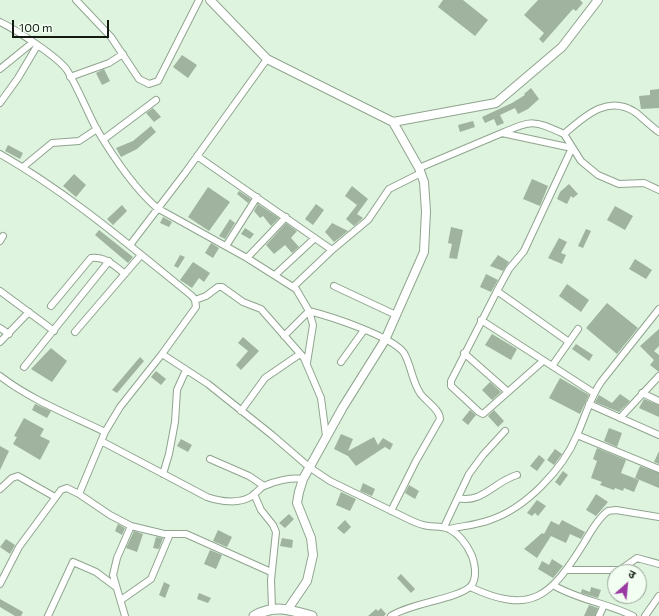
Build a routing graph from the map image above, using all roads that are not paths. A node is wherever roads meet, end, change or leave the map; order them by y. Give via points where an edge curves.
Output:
1 (76, 0) edge
2 (199, 0) edge
3 (210, 0) edge
4 (598, 0) edge
5 (0, 22) edge
6 (35, 44) junction
7 (123, 54) junction
8 (267, 59) junction
9 (0, 69) edge
10 (70, 77) junction
11 (156, 100) dead end
12 (0, 103) edge
13 (393, 122) junction
14 (97, 129) junction
15 (659, 132) edge
16 (502, 133) junction
17 (564, 134) junction
18 (104, 139) junction
19 (572, 148) junction
20 (0, 154) edge
21 (198, 156) junction
22 (23, 167) junction
23 (420, 170) junction
24 (659, 190) edge
25 (257, 197) junction
26 (157, 208) junction
27 (286, 217) junction
28 (315, 238) junction
29 (130, 245) junction
30 (226, 246) junction
31 (332, 250) junction
32 (141, 255) junction
33 (247, 258) junction
34 (109, 261) junction
35 (125, 274) junction
36 (276, 275) junction
37 (334, 286) dead end
38 (293, 287) junction
39 (0, 291) edge
40 (497, 291) junction
41 (195, 300) junction
42 (51, 306) dead end
43 (659, 308) edge
44 (309, 310) junction
45 (29, 312) junction
46 (396, 315) junction
47 (481, 320) junction
48 (0, 328) edge
49 (578, 329) dead end
50 (54, 330) junction
51 (364, 330) junction
52 (75, 332) dead end
53 (9, 334) junction
54 (284, 336) junction
55 (385, 340) junction
56 (0, 342) edge
57 (569, 342) junction
58 (464, 353) junction
59 (162, 354) junction
60 (300, 354) junction
61 (543, 361) junction
62 (341, 362) dead end
63 (307, 363) junction
64 (552, 366) junction
65 (24, 367) dead end
66 (186, 370) junction
67 (0, 376) edge
68 (659, 376) edge
69 (507, 391) junction
70 (594, 393) junction
71 (642, 393) junction
72 (659, 401) edge
73 (589, 404) junction
74 (241, 411) junction
75 (620, 418) junction
76 (505, 431) dead end
77 (105, 432) junction
78 (577, 435) junction
79 (659, 435) edge
80 (326, 436) junction
81 (102, 441) junction
82 (210, 460) dead end
83 (308, 467) junction
84 (659, 469) edge
85 (163, 474) junction
86 (517, 475) dead end
87 (304, 479) junction
88 (264, 486) junction
89 (0, 489) edge
90 (79, 494) junction
91 (254, 494) junction
92 (55, 497) junction
93 (458, 498) junction
94 (391, 511) junction
95 (659, 517) edge
96 (132, 526) junction
97 (446, 528) junction
98 (170, 534) junction
99 (659, 564) edge
100 (567, 570) junction
101 (271, 572) junction
102 (0, 584) edge
103 (553, 585) junction
104 (116, 587) junction
105 (470, 587) junction
106 (659, 596) edge
107 (121, 600) junction
108 (604, 605) junction
109 (272, 608) junction
110 (288, 609) junction
111 (48, 616) edge
112 (125, 616) edge
113 (254, 616) edge
114 (312, 616) edge
115 (391, 616) edge
116 (598, 616) edge
117 (632, 616) edge
118 (646, 616) edge

1 - 7 street via 112,37
2 - 7 street via 158,81 149,84 139,79
3 - 8 main road
4 - 13 main road via 562,47 496,103
5 - 6 street
6 - 9 street
6 - 10 street via 59,61
6 - 12 street via 18,78
7 - 10 street via 109,63
8 - 13 main road
8 - 21 street
10 - 14 street
11 - 18 street
13 - 23 main road
14 - 18 street
14 - 22 street via 79,141 52,143
15 - 17 street via 634,112 612,104 598,108
16 - 17 street via 528,122
16 - 19 street
16 - 23 street
17 - 19 street
18 - 26 street via 136,188
19 - 24 street via 581,161 598,175 619,184 644,183
19 - 40 street via 524,251
20 - 22 street
21 - 25 street
21 - 26 street
22 - 29 street
23 - 31 street via 388,189 368,220
23 - 46 main road via 426,211 424,252
25 - 27 street
25 - 30 street
26 - 29 street
26 - 30 street
27 - 28 street
27 - 33 street
28 - 31 street
28 - 36 street
29 - 32 street
30 - 33 street
31 - 38 street
32 - 35 street
32 - 41 street
33 - 36 street
34 - 35 street
34 - 42 street via 94,257 88,260
34 - 50 street
35 - 52 street
36 - 38 street
37 - 46 street
38 - 44 street
39 - 45 street
40 - 47 street
40 - 57 street
41 - 54 street via 222,287 243,302 260,309
41 - 59 street via 196,307 193,312
43 - 70 street
44 - 51 street
44 - 54 street
44 - 63 street via 313,325
45 - 50 street
45 - 53 street
46 - 55 main road
47 - 58 street
47 - 61 street
48 - 53 street
49 - 57 street
50 - 65 street
51 - 55 street
51 - 62 street
53 - 56 street
54 - 60 street
55 - 80 main road
55 - 94 street via 404,353 420,392 439,414 440,419
57 - 64 street
58 - 69 street
58 - 69 street via 451,386 479,412 485,413
59 - 66 street
59 - 77 street via 120,407
60 - 63 street
60 - 74 street via 265,378
61 - 64 street
61 - 69 street
63 - 80 street via 321,398
64 - 70 street
66 - 74 street
66 - 85 street via 177,390 175,422
67 - 77 street via 50,406
68 - 71 street
70 - 73 street
71 - 72 street
71 - 75 street
73 - 75 street
73 - 78 street
74 - 83 street
75 - 79 street
76 - 93 street via 476,465
77 - 81 street
78 - 84 street
78 - 97 street via 557,468 543,485 515,507 490,520
80 - 83 main road
81 - 85 street
81 - 90 street
82 - 88 street via 250,476
83 - 87 main road
83 - 94 street via 338,486
85 - 91 street via 220,501 238,500
86 - 93 street via 471,499
87 - 88 street via 294,478
87 - 110 main road via 298,503 311,538 313,555 306,581
88 - 91 street
89 - 92 street via 18,476
90 - 92 street via 64,488
90 - 96 street
91 - 101 street via 276,532
92 - 102 street via 19,547
93 - 97 street
94 - 97 street via 419,524
95 - 100 street via 608,511 586,539
96 - 98 street
96 - 104 street via 115,566 113,575
97 - 105 street via 457,534 467,545 475,575
98 - 101 street via 186,534
98 - 107 street via 151,579
99 - 100 street via 637,558 616,571
100 - 103 street
101 - 109 street
103 - 105 street via 536,597 511,602 494,598
103 - 108 street via 569,594
104 - 107 street
104 - 111 street via 96,572 73,562
105 - 115 street via 405,608
106 - 118 street
107 - 112 street
108 - 116 street
108 - 117 street
109 - 110 main road
109 - 113 main road
110 - 114 main road

